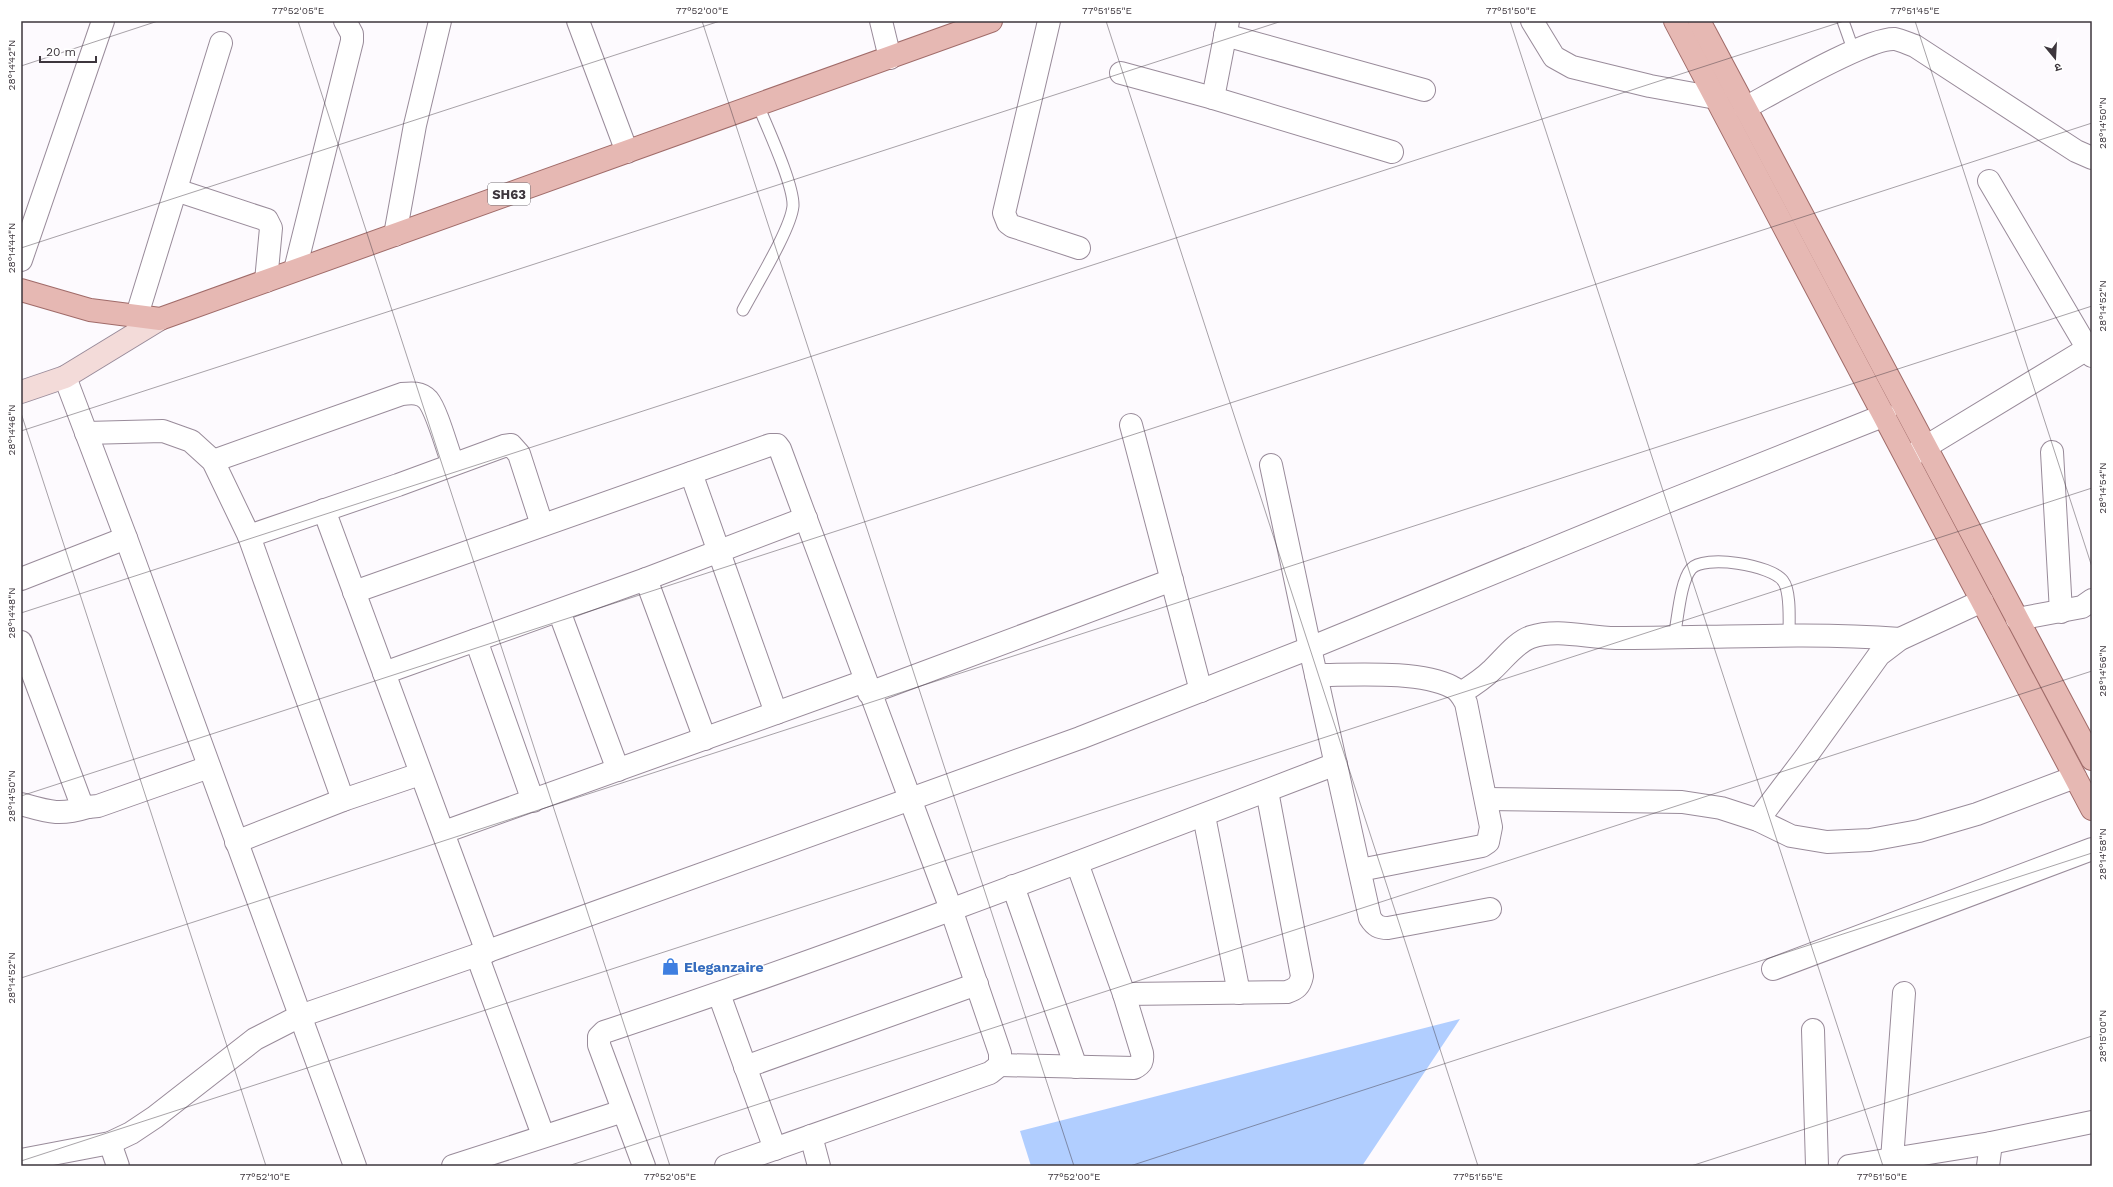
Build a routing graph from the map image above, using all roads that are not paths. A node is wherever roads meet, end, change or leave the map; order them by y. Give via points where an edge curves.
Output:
1 (103, 21) edge
2 (345, 21) edge
3 (440, 21) edge
4 (578, 21) edge
5 (881, 21) edge
6 (991, 21) edge
7 (1050, 21) edge
8 (1532, 21) edge
9 (1675, 21) edge
10 (1698, 21) edge
11 (1843, 21) edge
12 (1226, 28) edge
13 (221, 43) dead end
14 (1854, 52) junction
15 (890, 58) junction
16 (1121, 73) dead end
17 (1424, 90) dead end
18 (1213, 98) junction
19 (1716, 98) junction
20 (758, 105) junction
21 (1745, 108) junction
22 (627, 152) junction
23 (1392, 152) dead end
24 (2092, 158) edge
25 (1989, 181) dead end
26 (176, 190) junction
27 (394, 235) junction
28 (1079, 248) dead end
29 (21, 260) edge
30 (296, 270) junction
31 (266, 281) junction
32 (21, 290) edge
33 (743, 310) dead end
34 (137, 316) junction
35 (160, 319) junction
36 (2090, 352) edge
37 (65, 377) junction
38 (21, 392) edge
39 (1885, 415) junction
40 (1130, 425) dead end
41 (86, 433) junction
42 (1925, 447) junction
43 (2052, 452) dead end
44 (1908, 458) junction
45 (213, 461) junction
46 (453, 464) junction
47 (1272, 465) dead end
48 (691, 473) junction
49 (324, 510) junction
50 (806, 518) junction
51 (542, 525) junction
52 (248, 536) junction
53 (126, 538) junction
54 (719, 551) junction
55 (21, 579) edge
56 (646, 580) junction
57 (1172, 580) junction
58 (354, 592) junction
59 (2092, 600) edge
60 (1982, 601) junction
61 (559, 611) junction
62 (2061, 612) junction
63 (2017, 619) junction
64 (1789, 635) junction
65 (1674, 637) junction
66 (1900, 639) junction
67 (476, 640) junction
68 (21, 642) edge
69 (1310, 648) junction
70 (384, 673) junction
71 (1316, 675) junction
72 (867, 687) junction
73 (1202, 691) junction
74 (1460, 693) junction
75 (776, 713) junction
76 (705, 739) junction
77 (2092, 759) edge
78 (1336, 764) junction
79 (209, 767) junction
80 (618, 770) junction
81 (420, 774) junction
82 (2075, 777) junction
83 (1267, 791) junction
84 (1486, 799) junction
85 (343, 800) junction
86 (910, 800) junction
87 (532, 801) junction
88 (21, 804) edge
89 (88, 807) junction
90 (2092, 809) edge
91 (1204, 816) junction
92 (1758, 820) junction
93 (444, 832) junction
94 (236, 842) junction
95 (2092, 849) edge
96 (1077, 863) junction
97 (1360, 870) junction
98 (1013, 886) junction
99 (951, 909) junction
100 (1490, 909) dead end
101 (482, 954) junction
102 (1773, 968) dead end
103 (977, 984) junction
104 (1239, 993) junction
105 (1904, 993) dead end
106 (719, 994) junction
107 (1124, 994) junction
108 (300, 1016) junction
109 (1812, 1030) dead end
110 (1000, 1065) junction
111 (745, 1067) junction
112 (1076, 1068) junction
113 (623, 1111) junction
114 (2092, 1122) edge
115 (543, 1135) junction
116 (811, 1136) junction
117 (110, 1143) junction
118 (1991, 1143) junction
119 (775, 1149) junction
120 (21, 1160) edge
121 (1886, 1162) edge
122 (118, 1166) edge
123 (355, 1166) edge
124 (453, 1166) edge
125 (644, 1166) edge
126 (726, 1166) edge
127 (819, 1166) edge
128 (1817, 1166) edge
129 (1849, 1166) edge
130 (1988, 1166) edge

1 - 29 street
2 - 30 street via 352,34 352,41
3 - 27 street via 415,125
4 - 22 street
5 - 15 street
6 - 15 main road, SH63
7 - 28 street via 1004,219 1012,226
8 - 19 street via 1554,57 1572,67 1650,86
9 - 19 main road
10 - 21 main road
11 - 14 lane
12 - 17 street
12 - 18 street
13 - 26 street
14 - 21 street
14 - 24 street via 1873,43 1895,39 1915,46 2076,151
15 - 20 main road, SH63
16 - 18 street
18 - 23 street
19 - 39 main road
20 - 22 main road, SH63
20 - 33 lane via 791,190 793,205 783,233
21 - 42 main road
22 - 27 main road, SH63
25 - 36 street
26 - 31 street via 270,223
26 - 34 street
27 - 30 main road, SH63
30 - 31 main road, SH63
31 - 35 main road, SH63
32 - 34 main road, SH63 via 90,310
34 - 35 main road, SH63
35 - 37 street
36 - 42 street
37 - 38 street
37 - 41 street
39 - 44 main road
39 - 69 street via 1664,502
40 - 57 street
41 - 45 street via 163,431 191,441
41 - 53 street
42 - 44 street
42 - 63 main road
43 - 62 street
44 - 60 main road
45 - 46 street via 402,394 415,392 427,399 433,410
45 - 52 street
46 - 49 street
46 - 51 street via 511,445 519,454
47 - 69 street
48 - 50 street via 770,445 777,445
48 - 51 street
48 - 54 street
49 - 52 street
49 - 58 street
50 - 54 street
50 - 72 street
51 - 58 street
52 - 85 street
53 - 55 street
53 - 79 street
54 - 56 street
54 - 75 street
56 - 61 street
56 - 76 street
57 - 72 street
57 - 73 street
58 - 70 street
59 - 62 street via 2082,607
60 - 66 street
60 - 82 main road
61 - 67 street
61 - 80 street
62 - 63 street
63 - 77 main road
64 - 65 street
64 - 65 lane via 1787,594 1784,582 1777,574 1765,568 1714,561 1703,562 1692,568 1685,579
64 - 66 street
65 - 74 street via 1614,638 1555,633 1530,637 1476,684
66 - 92 street via 1879,655 1867,670
67 - 70 street
67 - 87 street
68 - 89 street via 77,795 81,803
69 - 71 street
69 - 73 street
70 - 81 street
71 - 74 street via 1399,675 1451,687
71 - 78 street
72 - 75 street
72 - 86 street
73 - 86 street
74 - 84 street via 1466,702
75 - 76 street
76 - 80 street
78 - 83 street
78 - 97 street
79 - 89 street via 98,806
79 - 94 street
80 - 87 street
81 - 85 street
81 - 93 street
82 - 90 main road
82 - 92 street via 1978,814 1919,831 1870,840 1827,842 1792,836
83 - 91 street
83 - 104 street via 1302,976 1301,984 1287,992
84 - 92 street via 1682,802 1721,808
84 - 97 street via 1491,835 1488,842 1482,846
85 - 94 street
86 - 99 street
86 - 101 street
87 - 93 street
88 - 89 street via 53,813 69,813
91 - 96 street
91 - 104 street
93 - 101 street
94 - 108 street
95 - 102 street
96 - 98 street
96 - 107 street
97 - 100 street via 1370,918 1381,928
98 - 99 street
98 - 112 street
99 - 103 street
99 - 106 street
101 - 108 street
101 - 115 street
103 - 110 street via 1000,1053
103 - 111 street
104 - 107 street
105 - 121 street
106 - 111 street
106 - 113 street via 604,1032 599,1038 599,1045
107 - 112 street via 1143,1061 1134,1068
108 - 117 street via 255,1039 154,1117 131,1133
108 - 123 street
109 - 128 street
110 - 112 street
110 - 116 street via 990,1073
111 - 119 street
113 - 115 street
113 - 125 street
114 - 118 street
115 - 124 street
116 - 119 street
116 - 127 street
117 - 120 street
117 - 122 street
118 - 121 street
118 - 130 street
119 - 126 street
121 - 129 street

